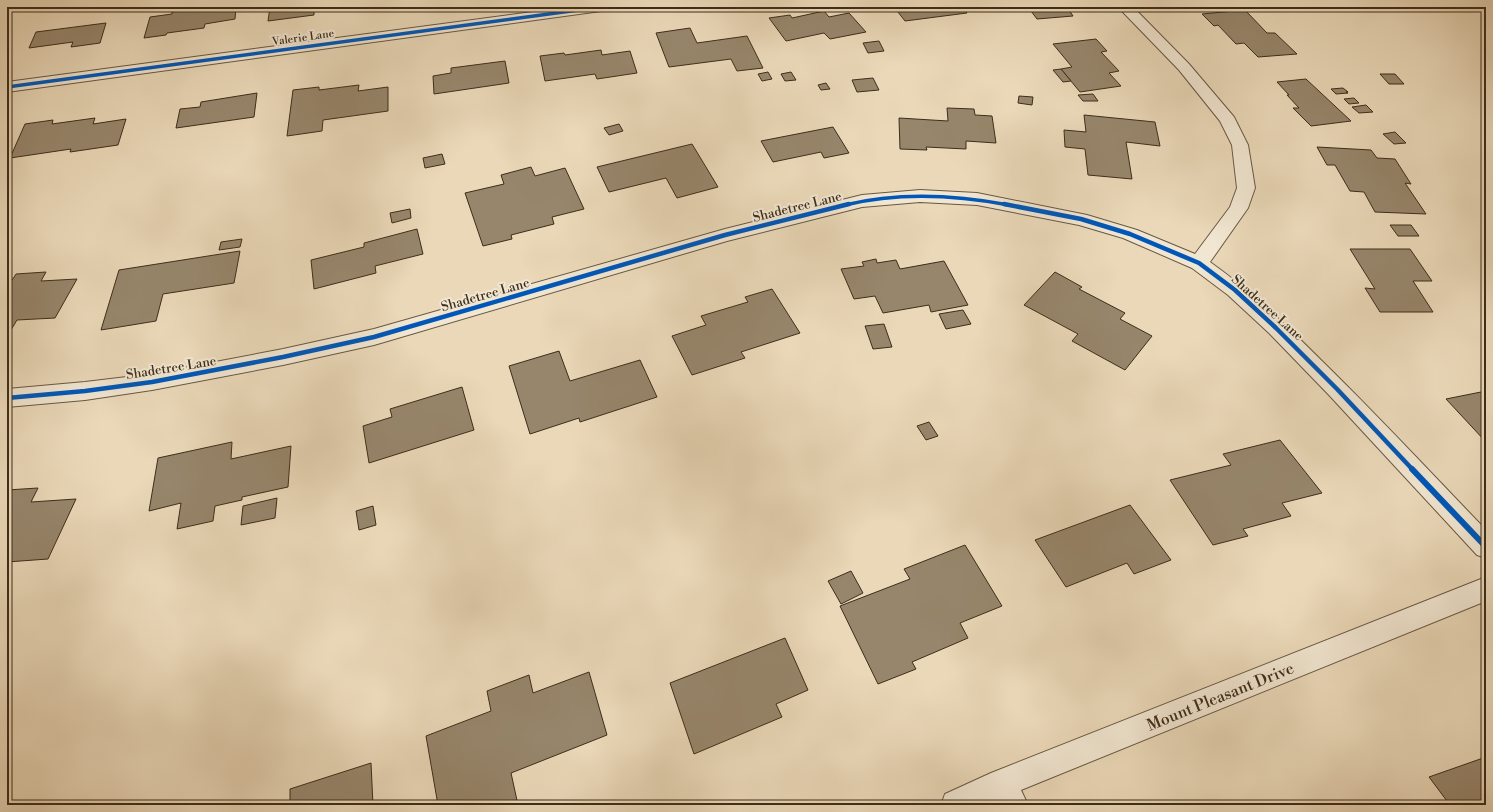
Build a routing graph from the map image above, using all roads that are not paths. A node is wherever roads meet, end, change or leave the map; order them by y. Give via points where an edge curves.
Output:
1 (601, 7) edge
2 (1125, 7) edge
3 (7, 87) edge
4 (1199, 263) junction
5 (7, 398) edge
6 (1486, 547) edge
7 (1486, 589) edge
8 (1007, 794) edge
9 (956, 805) edge

1 - 3 street, Valerie Lane
2 - 4 street via 1184,67 1228,120 1240,145 1246,188 1242,201
4 - 5 street, Shadetree Lane via 1130,234 1082,219 1033,209 976,199 920,196 862,201 725,235 374,337 282,358 152,382
4 - 6 street, Shadetree Lane via 1235,290 1276,328
7 - 8 street, Mount Pleasant Drive
8 - 9 street, Mount Pleasant Drive

